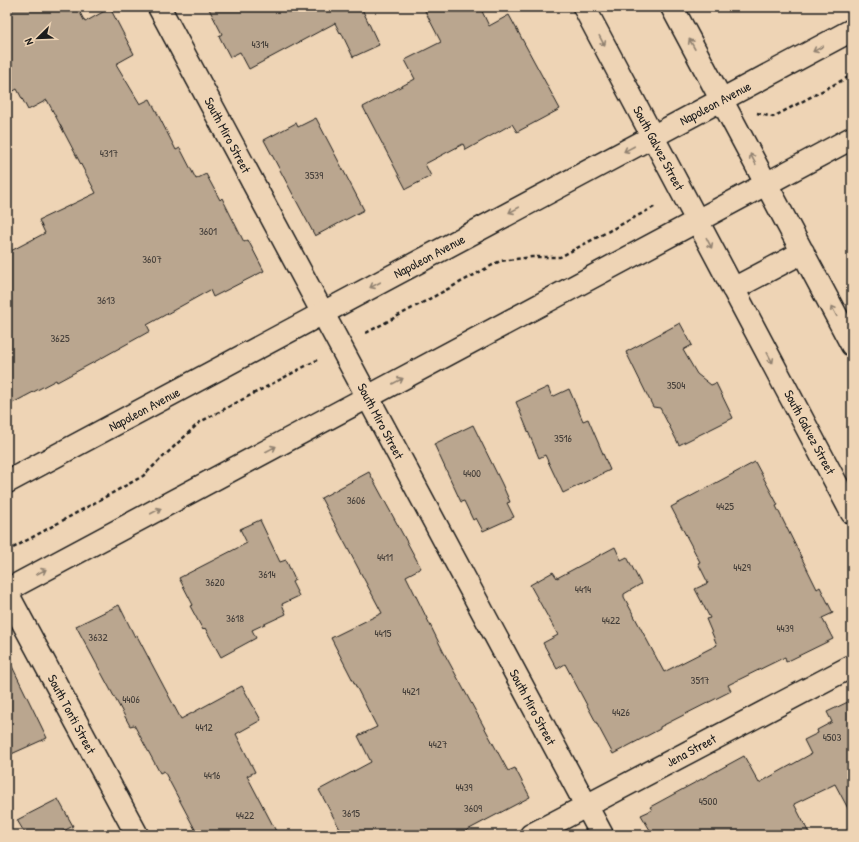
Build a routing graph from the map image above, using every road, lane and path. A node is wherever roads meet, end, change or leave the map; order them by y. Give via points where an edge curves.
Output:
1 (159, 7) edge
2 (584, 7) edge
3 (672, 7) edge
4 (852, 30) edge
5 (852, 75) edge
6 (722, 99) junction
7 (754, 112) dead end
8 (653, 136) junction
9 (852, 138) edge
10 (767, 184) junction
11 (656, 206) dead end
12 (698, 221) junction
13 (803, 252) junction
14 (734, 288) junction
15 (322, 313) junction
16 (366, 333) dead end
17 (852, 345) edge
18 (317, 360) dead end
19 (368, 397) junction
20 (7, 482) edge
21 (852, 513) edge
22 (14, 548) dead end
23 (7, 592) edge
24 (852, 666) edge
25 (586, 806) junction
26 (136, 835) edge
27 (531, 835) edge
28 (602, 835) edge

1 - 15 street, South Miro Street
2 -> 8 street, South Galvez Street
6 -> 3 street
4 -> 6 street, Napoleon Avenue
5 - 7 path via 773,117
6 - 8 street, Napoleon Avenue
10 -> 6 street
8 - 12 street, South Galvez Street
8 -> 15 street, Napoleon Avenue
9 - 10 street
10 - 12 street
10 - 13 street
11 - 16 path via 560,257 500,261
12 -> 14 street, South Galvez Street
19 -> 12 street
13 - 14 street
17 -> 13 street
14 -> 21 street, South Galvez Street
15 - 19 street, South Miro Street
15 - 20 street, Napoleon Avenue
18 - 22 path via 200,422 143,476
23 -> 19 street
19 - 25 street, South Miro Street
23 - 26 street, South Tonti Street
24 - 25 street, Jena Street
25 - 27 street, Jena Street
25 - 28 street, South Miro Street

